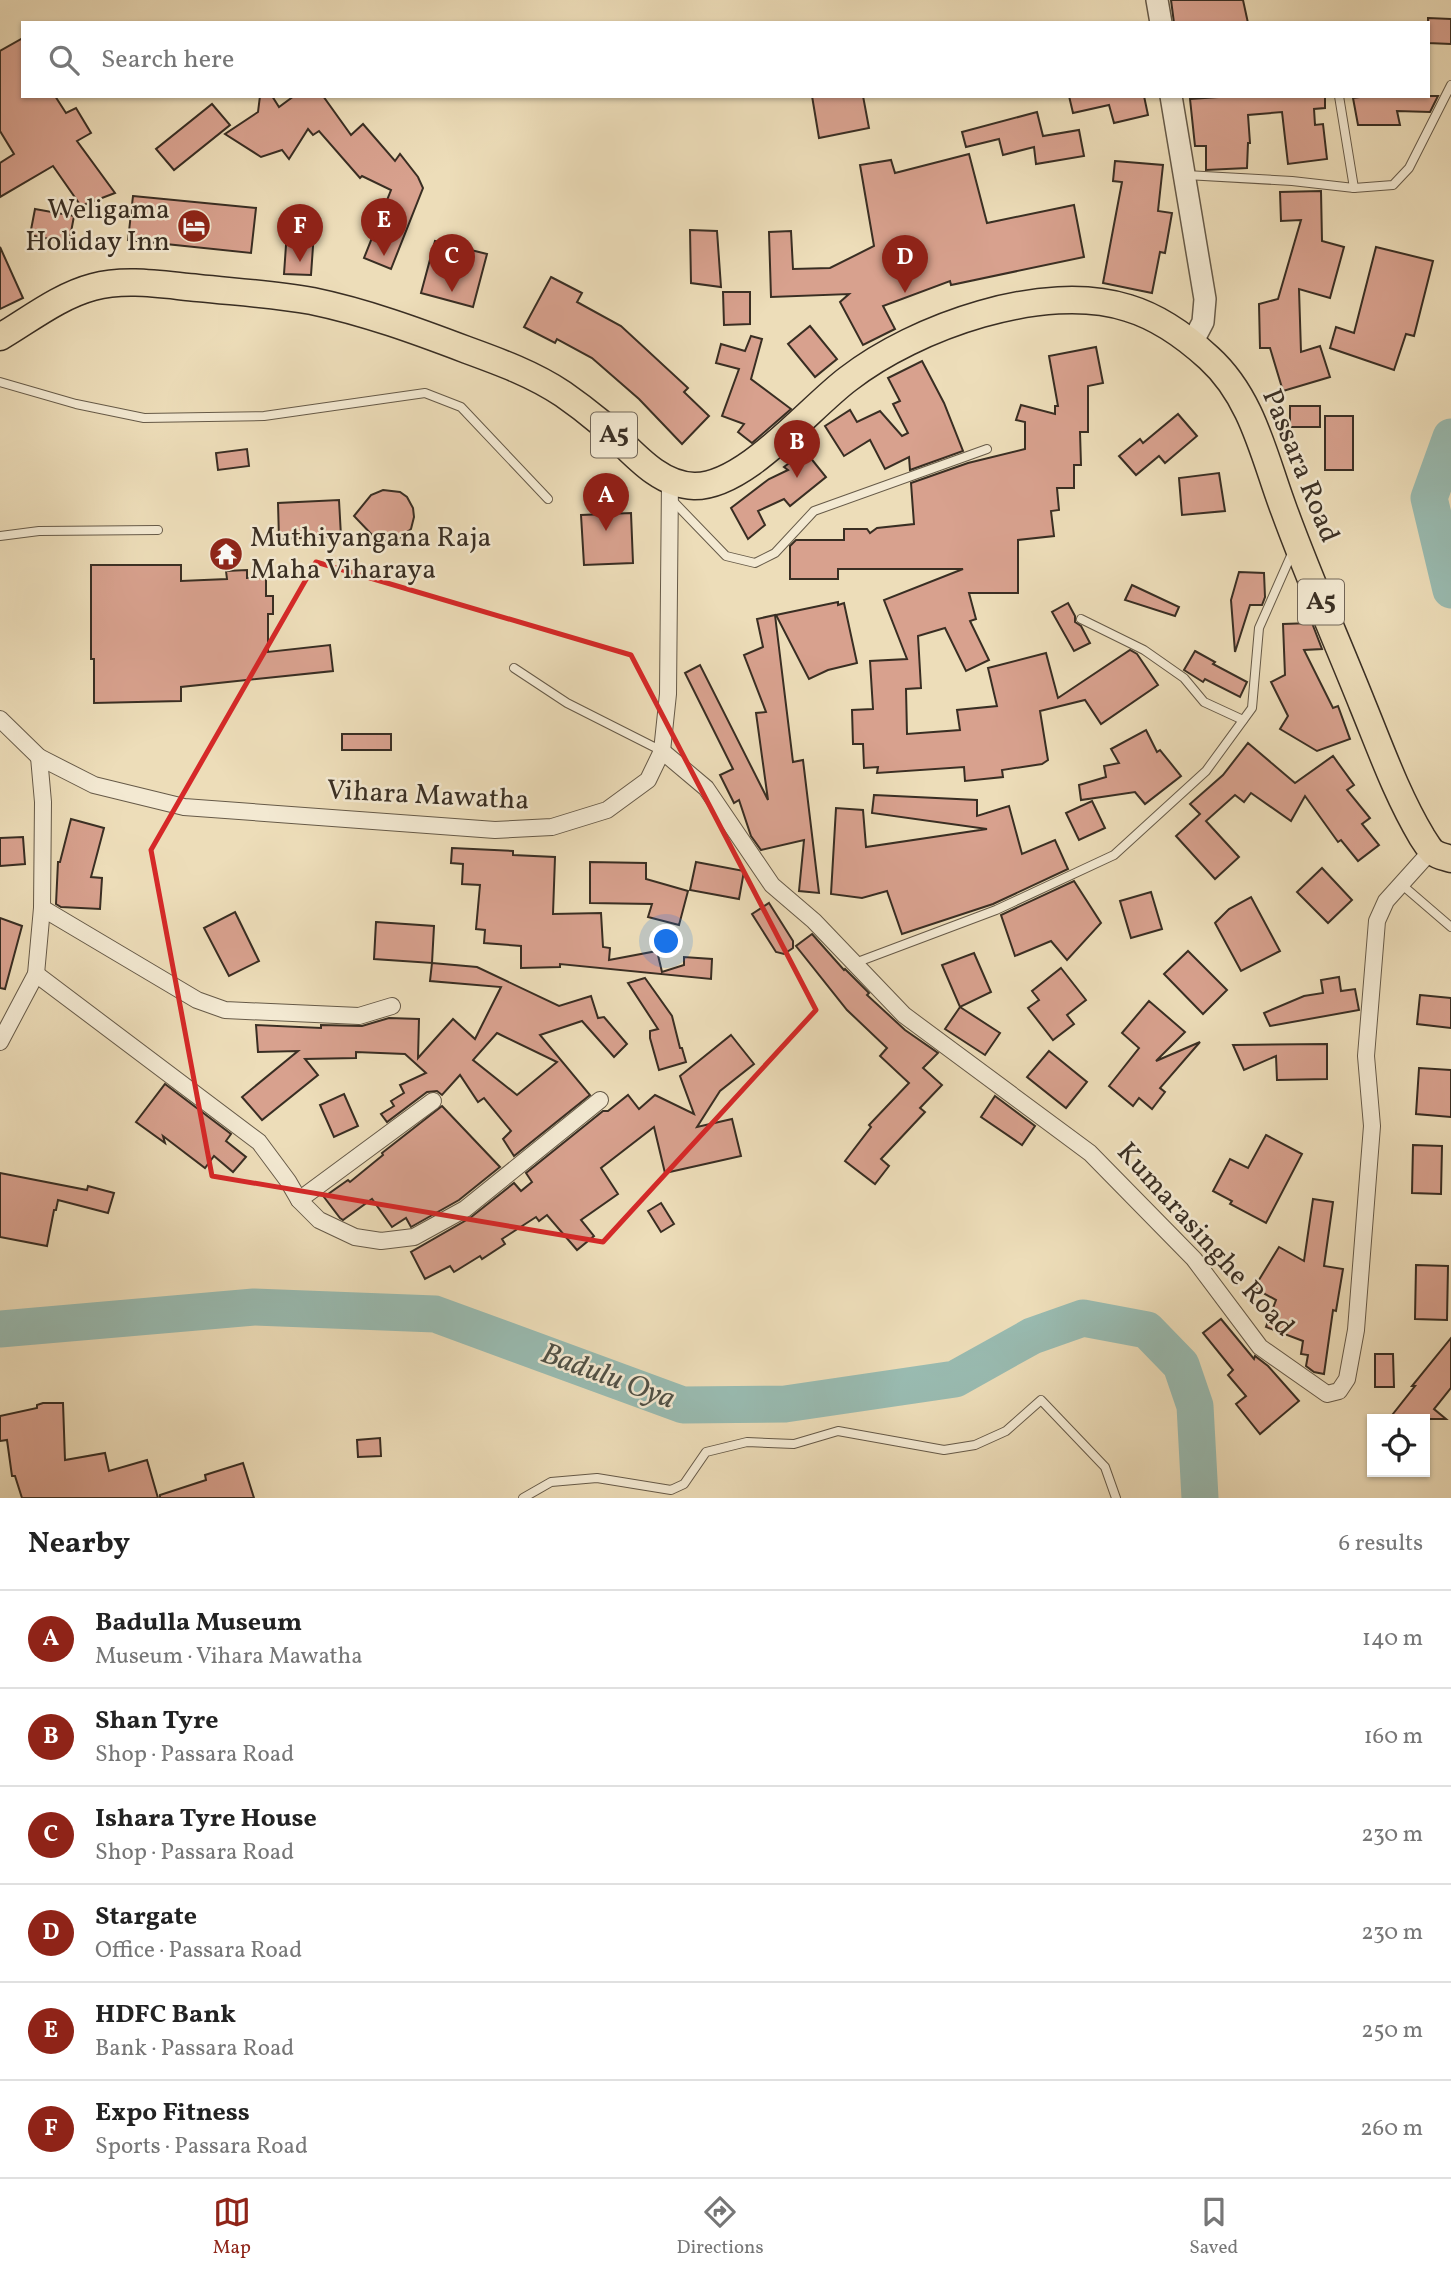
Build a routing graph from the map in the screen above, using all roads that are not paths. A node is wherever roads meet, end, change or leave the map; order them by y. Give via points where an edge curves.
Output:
1 (1157, 0) edge
2 (1161, 21) edge
3 (1451, 85) edge
4 (1171, 98) edge
5 (1339, 98) edge
6 (1183, 175) junction
7 (1354, 188) junction
8 (0, 337) edge
9 (1192, 343) junction
10 (0, 383) edge
11 (987, 450) dead end
12 (669, 489) junction
13 (548, 499) dead end
14 (158, 530) dead end
15 (0, 536) edge
16 (1297, 544) junction
17 (1081, 619) dead end
18 (514, 668) dead end
19 (0, 719) edge
20 (1243, 720) junction
21 (663, 751) junction
22 (39, 757) junction
23 (1441, 855) edge
24 (1401, 884) junction
25 (42, 908) junction
26 (1451, 928) edge
27 (855, 964) junction
28 (36, 974) junction
29 (392, 1006) dead end
30 (0, 1042) edge
31 (600, 1100) dead end
32 (433, 1101) dead end
33 (299, 1200) junction
34 (523, 1498) edge
35 (1116, 1498) edge

1 - 2 street
3 - 7 lane via 1409,168 1393,185
4 - 6 street
5 - 7 lane
6 - 7 lane
6 - 9 street via 1205,299 1203,322
8 - 12 highway, A5 via 75,293 108,284 309,301 350,310 521,371 561,393
9 - 12 highway, Passara Road / A5 via 1149,316 1093,301 1050,302 971,316 924,333 877,358 764,454 729,477
9 - 16 highway, Passara Road / A5 via 1224,374 1246,408
10 - 13 lane via 144,418 264,416 425,393 461,407
11 - 12 lane via 814,511 775,553 755,563 726,556
12 - 21 street, Vihara Mawatha via 668,694
14 - 15 lane via 39,531
16 - 20 lane via 1259,628 1252,708
16 - 23 highway, Passara Road / A5 via 1404,807
17 - 20 lane via 1144,650 1184,678 1204,702
18 - 21 lane via 567,703
19 - 22 street, Vihara Mawatha
20 - 27 lane via 1206,771 1114,855 996,910
21 - 22 street, Vihara Mawatha via 648,780 607,810 552,828 495,831 184,807 94,785
21 - 27 street, Kumarasinghe Road via 706,788 772,885
22 - 25 street
23 - 24 street, Kumarasinghe Road
24 - 26 lane
24 - 27 street, Kumarasinghe Road via 1377,920 1366,1056 1372,1126 1356,1329 1348,1379 1339,1391 1326,1394 1260,1347 1194,1259 1090,1153 904,1015
25 - 28 street
25 - 29 street via 197,1000 225,1010 359,1016
28 - 30 street
28 - 33 street via 259,1142
31 - 33 street via 465,1209 414,1237 381,1241 355,1237 319,1220
32 - 33 street
34 - 35 lane via 551,1482 597,1478 671,1490 684,1484 706,1452 747,1441 794,1444 838,1431 944,1450 975,1445 1006,1431 1041,1400 1105,1467

